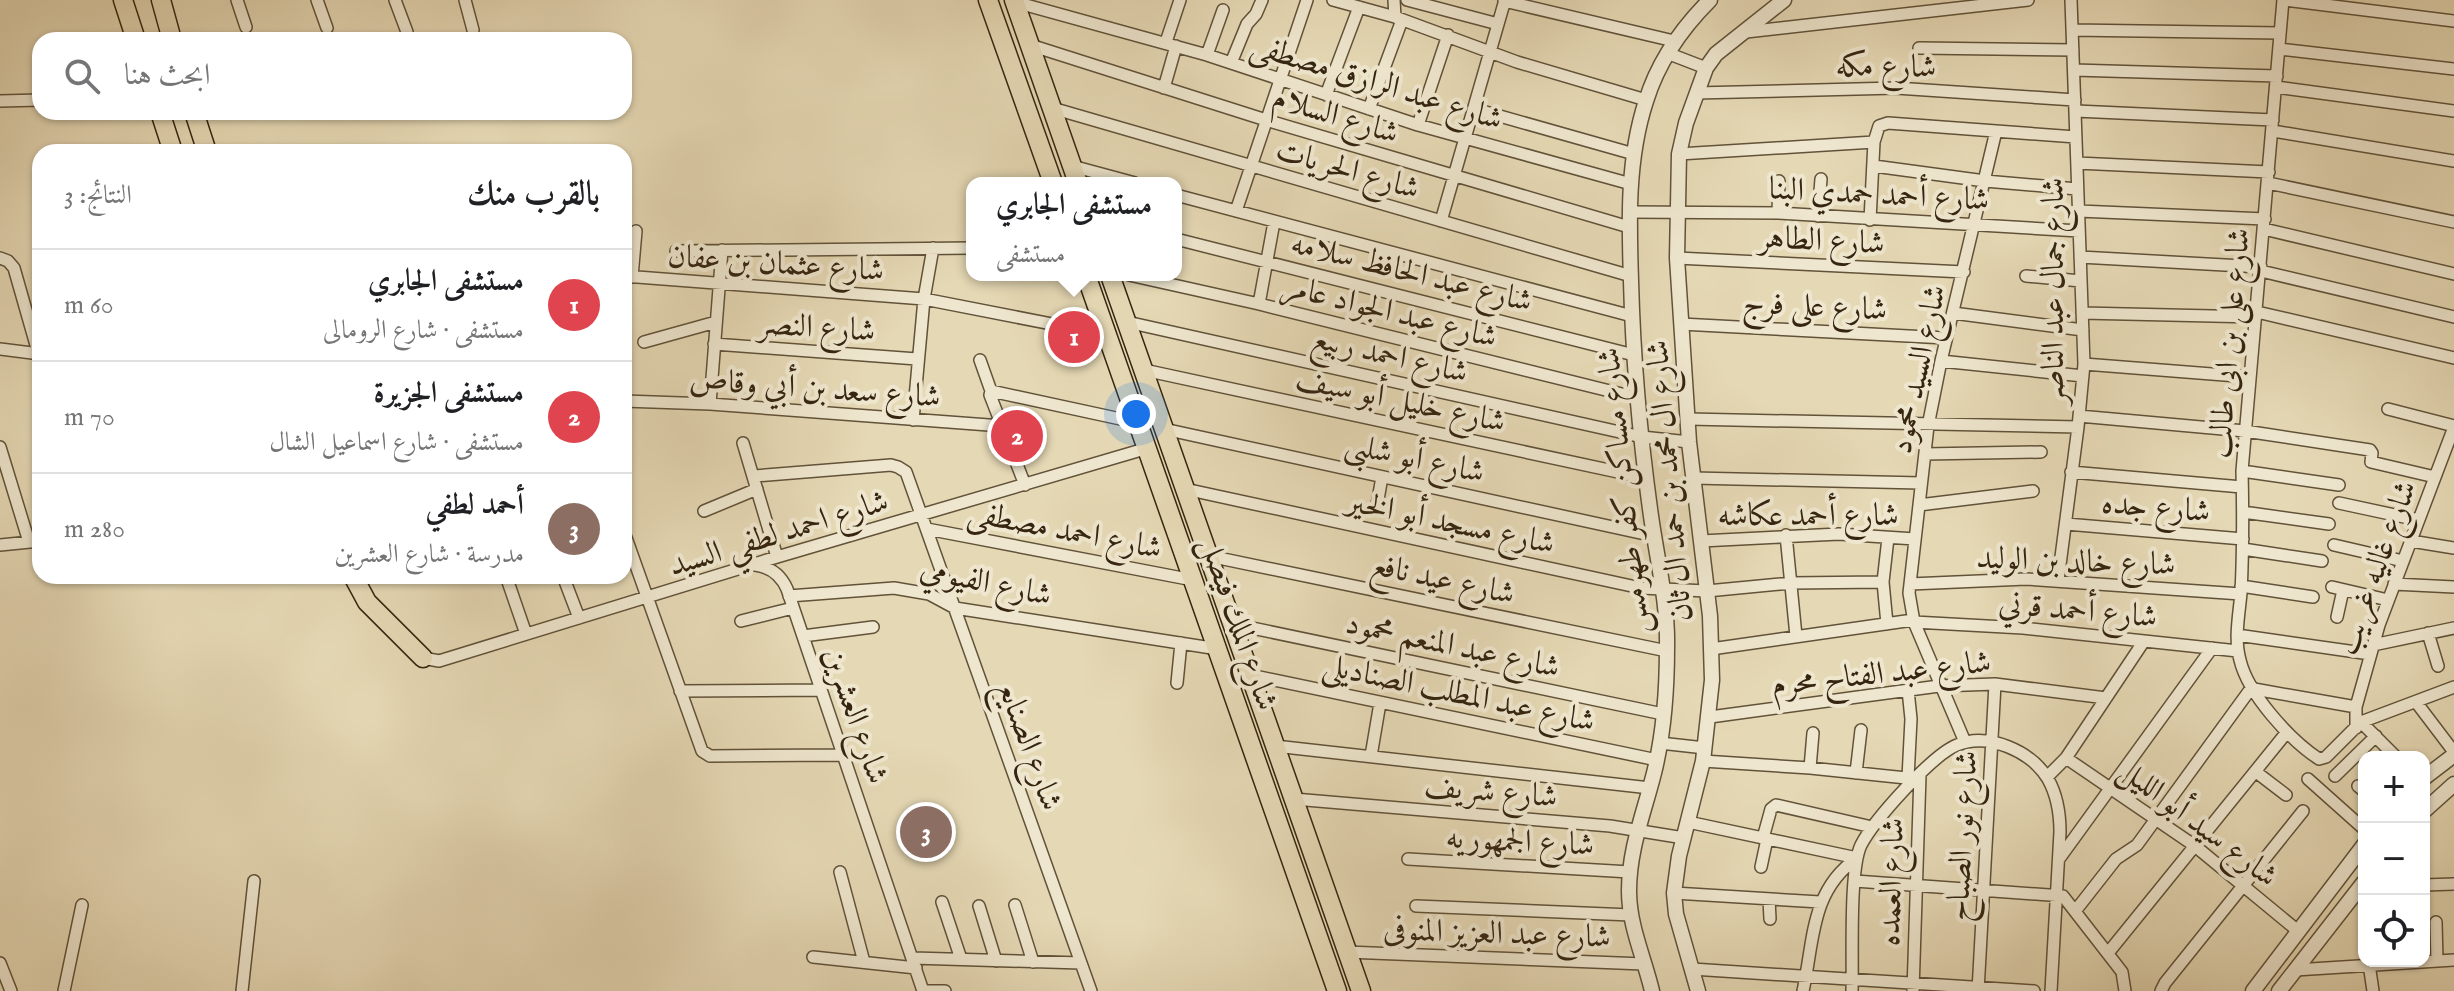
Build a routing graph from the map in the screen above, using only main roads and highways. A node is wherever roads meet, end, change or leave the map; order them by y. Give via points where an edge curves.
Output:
1 (123, 0) edge
2 (161, 0) edge
3 (988, 0) edge
4 (1015, 1) edge
5 (133, 32) edge
6 (170, 32) edge
7 (163, 120) edge
8 (197, 120) edge
9 (170, 144) edge
10 (204, 144) edge
11 (1075, 174) edge
12 (1051, 177) edge
13 (1088, 281) edge
14 (1112, 281) edge
15 (357, 584) edge
16 (423, 658) road end
17 (1301, 819) junction
18 (1280, 829) junction
19 (1312, 852) junction
20 (1293, 863) junction
21 (1337, 991) edge
22 (1361, 991) edge

1 - 5 main road
2 - 6 main road
3 - 12 main road
4 - 11 main road
7 - 9 main road
8 - 10 main road
13 - 18 main road, شارع الملك فيصل
14 - 17 main road, شارع الملك فيصل
15 - 16 main road via 367,602
17 - 18 main road via 1294,830
17 - 19 main road, شارع الملك فيصل
18 - 20 main road, شارع الملك فيصل
19 - 20 main road via 1302,852
19 - 22 main road, شارع الملك فيصل
20 - 21 main road, شارع الملك فيصل

